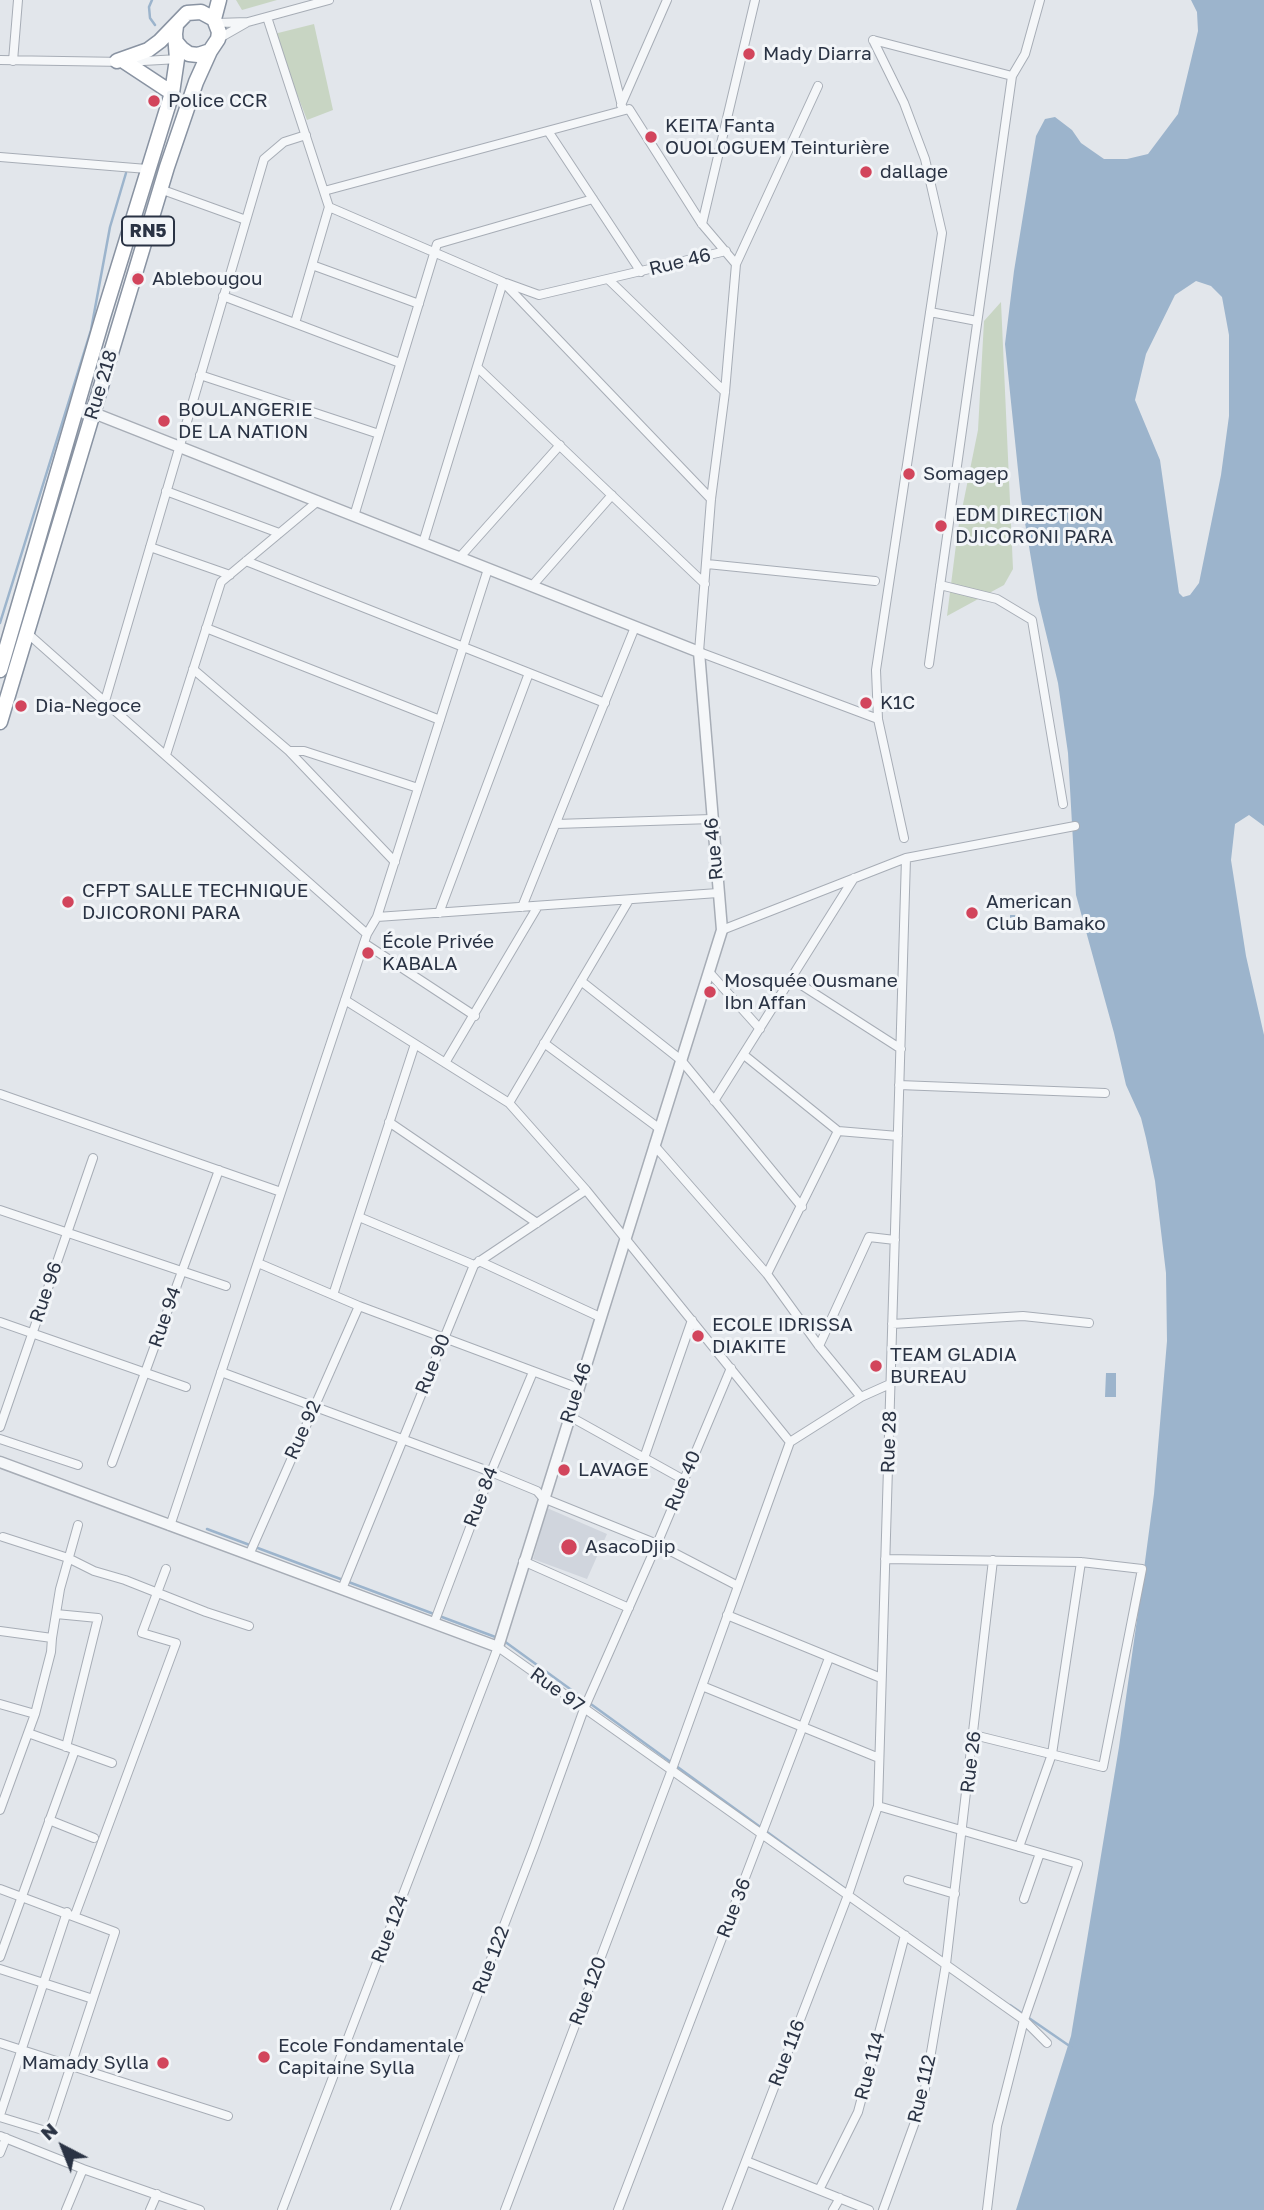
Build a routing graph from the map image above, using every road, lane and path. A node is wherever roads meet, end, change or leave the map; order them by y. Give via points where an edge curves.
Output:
1 (18, 0) edge
2 (219, 0) edge
3 (329, 0) edge
4 (595, 0) edge
5 (667, 0) edge
6 (755, 0) edge
7 (1040, 0) edge
8 (191, 7) edge
9 (267, 17) junction
10 (215, 21) junction
11 (248, 22) junction
12 (176, 26) junction
13 (176, 42) junction
14 (209, 48) junction
15 (177, 59) junction
16 (0, 60) edge
17 (13, 61) junction
18 (121, 61) junction
19 (1012, 76) junction
20 (818, 86) dead end
21 (172, 93) junction
22 (622, 108) junction
23 (548, 131) junction
24 (306, 135) junction
25 (0, 157) edge
26 (147, 169) junction
27 (160, 189) junction
28 (324, 191) junction
29 (593, 199) junction
30 (329, 207) junction
31 (246, 220) junction
32 (702, 223) junction
33 (726, 251) junction
34 (434, 252) junction
35 (736, 264) junction
36 (312, 265) junction
37 (641, 272) junction
38 (609, 280) junction
39 (503, 282) junction
40 (223, 296) junction
41 (418, 304) junction
42 (930, 312) junction
43 (977, 321) junction
44 (295, 323) junction
45 (400, 363) junction
46 (477, 367) junction
47 (200, 374) junction
48 (725, 392) junction
49 (76, 406) junction
50 (93, 413) junction
51 (379, 434) junction
52 (560, 445) junction
53 (179, 447) junction
54 (166, 491) junction
55 (612, 495) junction
56 (711, 499) junction
57 (317, 501) junction
58 (354, 516) junction
59 (279, 533) junction
60 (423, 543) junction
61 (150, 547) junction
62 (460, 557) junction
63 (246, 561) junction
64 (707, 564) junction
65 (488, 569) junction
66 (230, 575) junction
67 (875, 581) dead end
68 (705, 584) junction
69 (940, 585) junction
70 (532, 586) junction
71 (635, 627) junction
72 (206, 628) junction
73 (26, 632) junction
74 (463, 647) junction
75 (699, 652) junction
76 (929, 664) dead end
77 (193, 669) junction
78 (0, 670) edge
79 (529, 673) junction
80 (105, 702) junction
81 (605, 703) junction
82 (877, 719) junction
83 (440, 720) junction
84 (0, 722) edge
85 (289, 751) junction
86 (166, 755) junction
87 (418, 788) junction
88 (1063, 804) dead end
89 (712, 819) junction
90 (556, 824) junction
91 (1075, 826) dead end
92 (904, 838) dead end
93 (906, 858) junction
94 (394, 862) junction
95 (854, 878) junction
96 (718, 893) junction
97 (629, 900) junction
98 (538, 906) junction
99 (522, 907) junction
100 (439, 912) junction
101 (377, 917) junction
102 (722, 930) junction
103 (365, 938) junction
104 (709, 972) junction
105 (792, 979) junction
106 (581, 981) junction
107 (345, 1000) junction
108 (475, 1016) junction
109 (760, 1030) junction
110 (544, 1043) junction
111 (415, 1044) junction
112 (901, 1049) junction
113 (744, 1055) junction
114 (681, 1060) junction
115 (445, 1063) junction
116 (899, 1085) junction
117 (1105, 1093) dead end
118 (0, 1094) edge
119 (714, 1101) junction
120 (509, 1103) junction
121 (389, 1122) junction
122 (660, 1129) junction
123 (838, 1131) junction
124 (898, 1136) junction
125 (654, 1145) junction
126 (93, 1158) dead end
127 (219, 1170) junction
128 (586, 1190) junction
129 (281, 1192) junction
130 (802, 1207) junction
131 (0, 1210) edge
132 (359, 1217) junction
133 (537, 1223) junction
134 (66, 1233) junction
135 (625, 1236) junction
136 (895, 1240) junction
137 (258, 1263) junction
138 (477, 1263) junction
139 (180, 1271) junction
140 (767, 1275) junction
141 (226, 1286) dead end
142 (333, 1295) junction
143 (359, 1306) junction
144 (600, 1317) junction
145 (692, 1320) junction
146 (0, 1322) edge
147 (1090, 1323) dead end
148 (892, 1324) junction
149 (32, 1334) junction
150 (443, 1338) junction
151 (819, 1346) junction
152 (731, 1368) junction
153 (146, 1372) junction
154 (221, 1372) junction
155 (533, 1373) junction
156 (890, 1384) junction
157 (186, 1387) dead end
158 (578, 1388) junction
159 (861, 1397) junction
160 (314, 1406) junction
161 (569, 1416) junction
162 (0, 1427) edge
163 (403, 1437) junction
164 (0, 1439) edge
165 (790, 1442) junction
166 (644, 1458) junction
167 (0, 1462) edge
168 (112, 1463) dead end
169 (78, 1465) dead end
170 (491, 1472) junction
171 (684, 1480) junction
172 (542, 1499) junction
173 (78, 1525) dead end
174 (170, 1526) junction
175 (3, 1537) dead end
176 (657, 1544) junction
177 (251, 1548) junction
178 (68, 1558) junction
179 (885, 1559) junction
180 (993, 1560) junction
181 (523, 1562) junction
182 (1082, 1562) junction
183 (166, 1569) dead end
184 (738, 1586) junction
185 (343, 1587) junction
186 (156, 1593) junction
187 (629, 1608) junction
188 (56, 1614) junction
189 (727, 1615) junction
190 (434, 1623) junction
191 (249, 1626) dead end
192 (0, 1630) edge
193 (52, 1638) junction
194 (498, 1647) junction
195 (829, 1658) junction
196 (881, 1678) junction
197 (702, 1686) junction
198 (0, 1704) edge
199 (583, 1709) junction
200 (35, 1714) junction
201 (803, 1728) junction
202 (28, 1734) junction
203 (974, 1735) junction
204 (70, 1749) junction
205 (1052, 1754) junction
206 (879, 1758) junction
207 (112, 1763) dead end
208 (671, 1772) junction
209 (878, 1806) junction
210 (0, 1810) edge
211 (49, 1820) junction
212 (963, 1831) junction
213 (761, 1835) junction
214 (94, 1838) dead end
215 (1019, 1847) junction
216 (1040, 1853) junction
217 (908, 1880) dead end
218 (0, 1889) edge
219 (955, 1894) junction
220 (848, 1895) junction
221 (22, 1897) junction
222 (1024, 1899) dead end
223 (71, 1914) junction
224 (905, 1935) junction
225 (0, 1958) edge
226 (946, 1964) junction
227 (0, 1969) edge
228 (44, 1983) junction
229 (93, 1999) junction
230 (1024, 2020) junction
231 (0, 2043) edge
232 (1047, 2043) dead end
233 (22, 2050) junction
234 (71, 2066) junction
235 (0, 2116) edge
236 (228, 2116) dead end
237 (3, 2137) edge
238 (0, 2153) edge
239 (746, 2161) junction
240 (83, 2169) junction
241 (819, 2190) junction
242 (156, 2194) junction
243 (840, 2198) junction
244 (196, 2209) edge
245 (66, 2210) edge
246 (150, 2210) edge
247 (282, 2210) edge
248 (395, 2210) edge
249 (505, 2210) edge
250 (618, 2210) edge
251 (727, 2210) edge
252 (833, 2210) edge
253 (869, 2210) edge
254 (883, 2210) edge
255 (987, 2210) edge

1 - 17 street
2 - 10 highway
3 - 9 street
4 - 22 street
5 - 22 street
6 - 32 street
7 - 19 street via 1026,54
8 - 10 highway
8 - 12 highway
9 - 11 street
9 - 24 street
10 - 11 street
10 - 14 highway
11 - 14 street
12 - 13 highway, RN5
12 - 18 highway via 148,50
13 - 14 highway via 189,54
13 - 15 highway, RN5
14 - 15 street
14 - 27 highway, Rue 218 / RN5
15 - 18 street
15 - 21 highway, RN5
16 - 17 street
17 - 18 street
18 - 21 highway
19 - 42 street via 873,40 925,159 942,233
19 - 43 street
20 - 35 street
21 - 26 highway, RN5
22 - 23 street
22 - 32 street via 629,109
23 - 28 street
23 - 29 street
24 - 28 street
24 - 31 street via 284,142 264,159
25 - 26 street
26 - 49 highway, RN5
27 - 31 street
27 - 50 highway, Rue 218 / RN5
28 - 30 street
29 - 34 street via 437,244
29 - 37 street
30 - 34 street, Rue 46
30 - 36 street
31 - 40 street
32 - 33 street
33 - 35 street, Rue 46
33 - 37 street, Rue 46
34 - 39 street, Rue 46
34 - 41 street
35 - 48 street, Rue 46
36 - 41 street
36 - 44 street
37 - 38 street, Rue 46
38 - 39 street, Rue 46 via 539,295
38 - 48 street
39 - 46 street
39 - 56 street
40 - 44 street
40 - 47 street
41 - 45 street
42 - 43 street
42 - 82 street via 876,670
43 - 69 street
44 - 45 street
45 - 51 street
46 - 52 street
46 - 60 street
47 - 51 street
47 - 53 street
48 - 56 street, Rue 46
49 - 50 street
49 - 78 highway, Rue 218 / RN5
50 - 53 street
50 - 73 highway, Rue 218 / RN5
51 - 58 street
52 - 55 street
52 - 62 street
53 - 54 street
53 - 57 street
54 - 59 street
54 - 61 street
55 - 68 street
55 - 70 street
56 - 64 street, Rue 46
57 - 58 street
57 - 59 street
58 - 60 street
59 - 63 street
60 - 62 street
61 - 66 street
61 - 80 street
62 - 65 street
63 - 66 street
63 - 74 street
64 - 67 street
64 - 68 street, Rue 46
65 - 70 street
65 - 74 street
66 - 72 street via 221,582
68 - 75 street, Rue 46
69 - 76 street
69 - 88 street via 997,599 1032,620
70 - 71 street
71 - 75 street
71 - 81 street
72 - 77 street
72 - 83 street
73 - 80 street
73 - 84 highway, Rue 218 / RN5
74 - 79 street
74 - 83 street
75 - 82 street
75 - 89 street, Rue 46
77 - 85 street
77 - 86 street
79 - 81 street
79 - 100 street
80 - 86 street
81 - 90 street
82 - 92 street
83 - 87 street
85 - 87 street via 304,751
85 - 94 street
86 - 103 street
87 - 94 street
89 - 90 street
89 - 96 street, Rue 46
90 - 99 street
91 - 93 street
93 - 95 street
93 - 112 street, Rue 28
94 - 101 street
95 - 102 street
95 - 105 street
96 - 97 street
96 - 102 street, Rue 46
97 - 98 street
97 - 106 street
98 - 99 street
98 - 108 street
99 - 100 street
100 - 101 street
101 - 103 street
102 - 104 street, Rue 46
103 - 107 street
103 - 108 street
104 - 109 street
104 - 114 street, Rue 46
105 - 109 street
105 - 112 street
106 - 110 street
106 - 114 street
107 - 111 street
107 - 129 street
108 - 115 street
109 - 113 street
110 - 120 street
110 - 122 street
111 - 115 street
111 - 121 street
112 - 116 street, Rue 28
113 - 119 street
113 - 123 street
114 - 119 street
114 - 122 street, Rue 46
115 - 120 street
116 - 117 street
116 - 124 street, Rue 28
118 - 127 street
119 - 130 street
120 - 128 street
121 - 132 street
121 - 133 street
122 - 125 street, Rue 46
123 - 124 street
123 - 130 street
124 - 136 street, Rue 28
125 - 135 street, Rue 46
125 - 140 street
126 - 134 street, Rue 96
127 - 129 street
127 - 139 street, Rue 94
128 - 133 street
128 - 135 street
129 - 137 street
130 - 140 street
131 - 134 street
132 - 138 street
132 - 142 street
133 - 138 street
134 - 139 street
134 - 149 street, Rue 96
135 - 144 street, Rue 46
135 - 145 street
136 - 148 street, Rue 28
136 - 151 street via 869,1237
137 - 142 street
137 - 154 street
138 - 144 street
138 - 150 street, Rue 90
139 - 141 street
139 - 153 street, Rue 94
140 - 151 street
142 - 143 street
143 - 150 street
143 - 160 street, Rue 92
144 - 158 street, Rue 46
145 - 152 street
145 - 166 street
146 - 149 street
147 - 148 street via 1023,1316
148 - 156 street, Rue 28
149 - 153 street
149 - 162 street, Rue 96
150 - 155 street
150 - 163 street, Rue 90
151 - 159 street
152 - 165 street
152 - 171 street, Rue 40
153 - 157 street
153 - 168 street, Rue 94
154 - 160 street
154 - 174 street
155 - 158 street
155 - 170 street, Rue 84
156 - 159 street
156 - 179 street, Rue 28
158 - 161 street, Rue 46
159 - 165 street
160 - 163 street
160 - 177 street, Rue 92
161 - 166 street
161 - 172 street, Rue 46
163 - 170 street
163 - 185 street, Rue 90
164 - 169 street
165 - 184 street, Rue 120
166 - 171 street
167 - 174 street, Rue 97
170 - 172 street via 537,1491
170 - 190 street, Rue 84
171 - 176 street, Rue 40
172 - 176 street
172 - 181 street, Rue 46
173 - 178 street
174 - 177 street, Rue 97
175 - 178 street
176 - 184 street
176 - 187 street, Rue 40
177 - 185 street, Rue 97
178 - 186 street
178 - 188 street
179 - 180 street
179 - 196 street, Rue 28
180 - 182 street
180 - 203 street, Rue 26
181 - 187 street
181 - 194 street, Rue 46
182 - 205 street
182 - 205 street via 1142,1569 1103,1767
183 - 186 street
184 - 189 street, Rue 120
185 - 190 street, Rue 97
186 - 191 street
186 - 223 street via 142,1633 176,1643
187 - 199 street, Rue 40
188 - 193 street
188 - 204 street via 98,1618
189 - 195 street
189 - 197 street, Rue 120
190 - 194 street, Rue 97
192 - 193 street
193 - 200 street
194 - 199 street, Rue 97
194 - 247 street, Rue 124
195 - 196 street
195 - 201 street, Rue 36
196 - 206 street, Rue 28
197 - 201 street
197 - 208 street, Rue 120
198 - 200 street
199 - 208 street, Rue 97
199 - 248 street, Rue 122
200 - 202 street
201 - 206 street
201 - 213 street, Rue 36
202 - 204 street
202 - 210 street
203 - 205 street
203 - 212 street, Rue 26
204 - 207 street
204 - 211 street
205 - 215 street
206 - 209 street, Rue 28
208 - 213 street, Rue 97
208 - 249 street, Rue 120
209 - 212 street
209 - 220 street, Rue 28
211 - 214 street
211 - 221 street
212 - 215 street
212 - 219 street, Rue 26
213 - 220 street, Rue 97
213 - 250 street, Rue 36
215 - 216 street
216 - 222 street
216 - 230 street via 1078,1864
217 - 219 street
218 - 221 street
219 - 226 street, Rue 26
220 - 224 street, Rue 97
220 - 239 street, Rue 116
221 - 223 street
221 - 225 street
223 - 228 street
223 - 229 street via 115,1932
224 - 226 street, Rue 97
224 - 241 street, Rue 114 via 858,2112
226 - 230 street, Rue 97
226 - 254 street, Rue 112 via 923,2100
227 - 228 street
228 - 229 street
228 - 233 street
229 - 234 street
230 - 232 street, Rue 97
230 - 255 street via 997,2126
231 - 233 street
233 - 234 street
233 - 235 street
234 - 235 street via 49,2132
234 - 236 street
237 - 238 street
237 - 240 street
239 - 241 street
239 - 251 street, Rue 116
240 - 242 street
240 - 245 street
241 - 243 street
242 - 244 street
242 - 246 street
243 - 252 street
243 - 253 street

